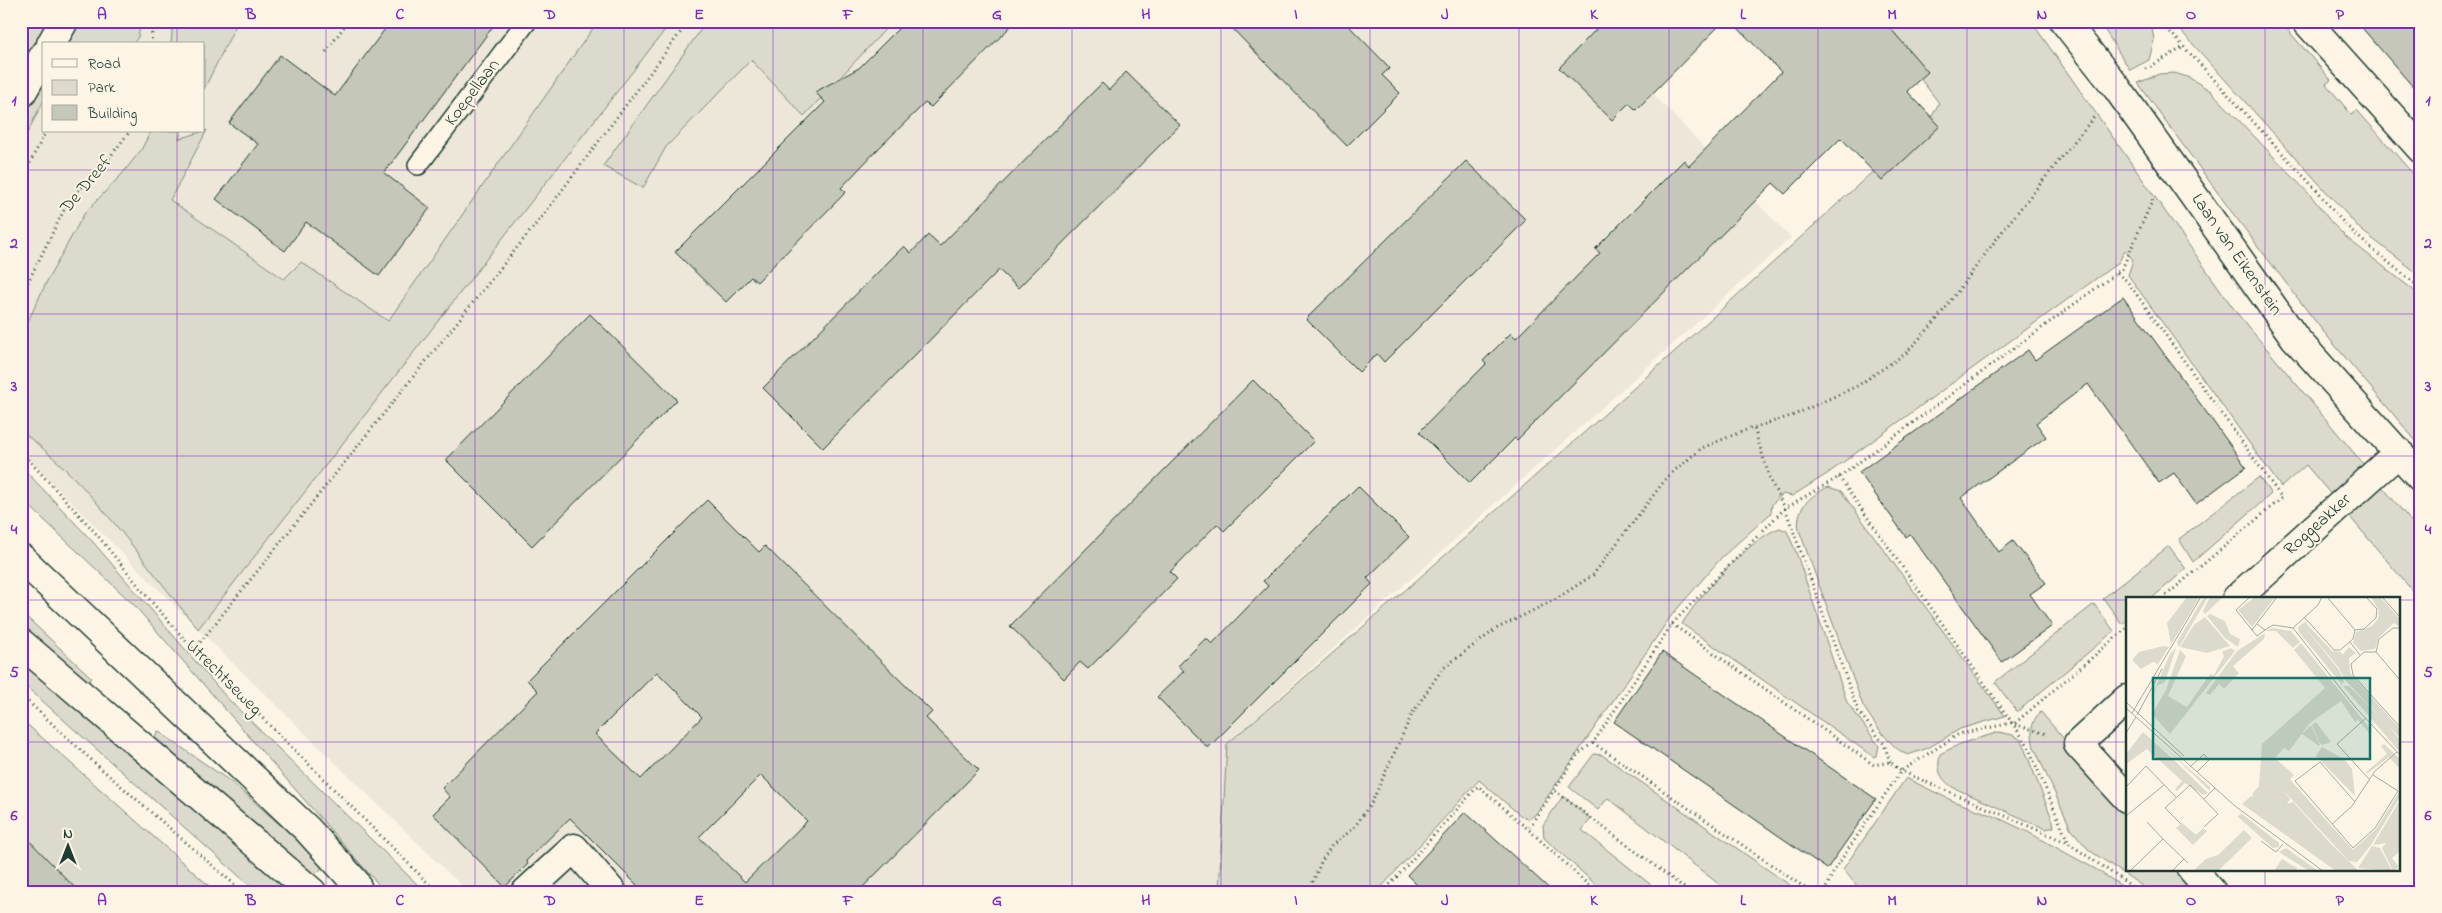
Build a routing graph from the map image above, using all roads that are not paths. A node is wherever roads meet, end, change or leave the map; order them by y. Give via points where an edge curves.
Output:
1 (64, 21) edge
2 (528, 21) edge
3 (2064, 21) edge
4 (2306, 21) edge
5 (51, 42) edge
6 (42, 58) edge
7 (21, 94) edge
8 (2421, 149) edge
9 (418, 165) dead end
10 (2399, 452) junction
11 (2421, 478) edge
12 (21, 558) edge
13 (2238, 597) edge
14 (21, 643) edge
15 (2126, 700) edge
16 (2126, 797) edge
17 (2193, 870) edge
18 (312, 892) edge
19 (359, 892) edge
20 (526, 892) edge
21 (612, 892) edge
22 (2212, 892) edge

1 - 5 street
2 - 9 lane, Koepellaan
3 - 10 street, Laan van Eikenstein via 2117,88 2295,338
4 - 8 street
6 - 7 street
10 - 11 street, Laan van Eikenstein
10 - 13 street, Roggeakker
12 - 19 street via 307,829 355,882
14 - 18 street
15 - 16 street via 2078,744
17 - 22 street
20 - 21 street via 574,848

